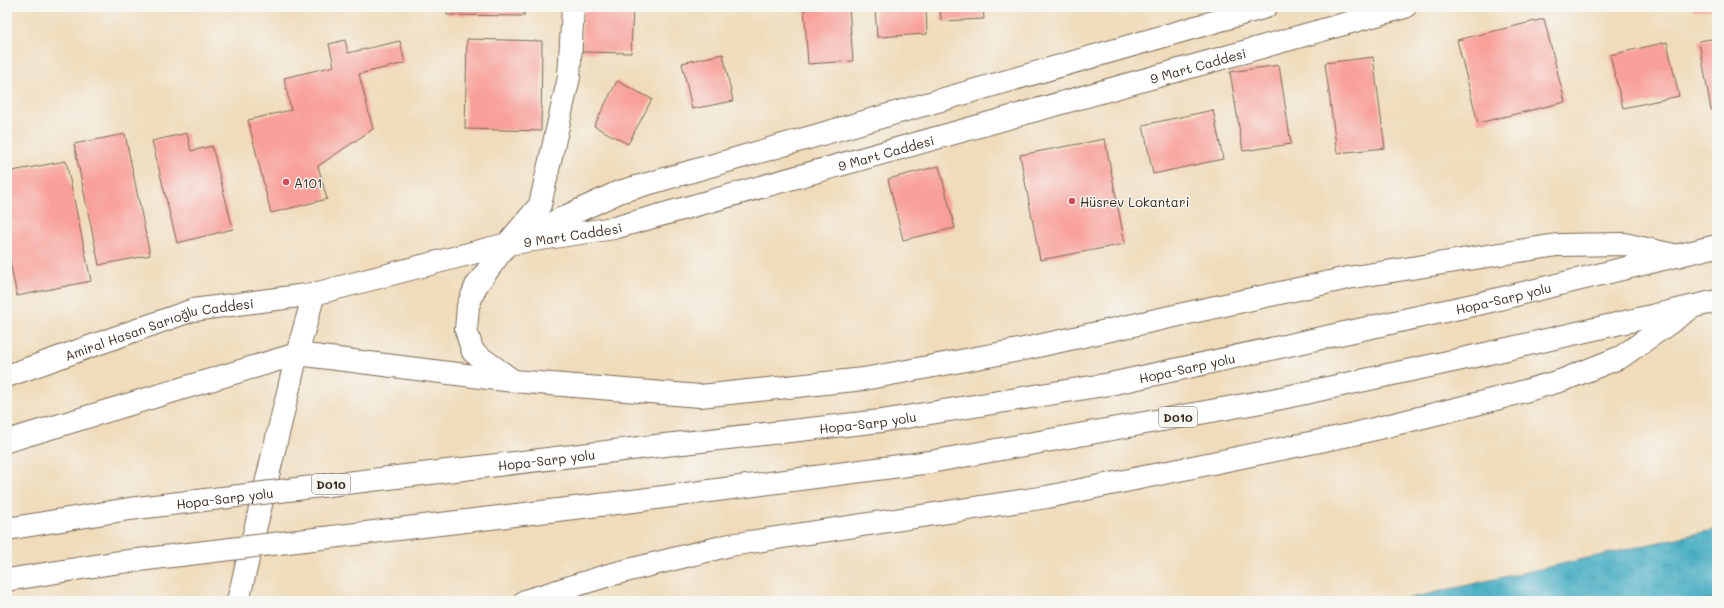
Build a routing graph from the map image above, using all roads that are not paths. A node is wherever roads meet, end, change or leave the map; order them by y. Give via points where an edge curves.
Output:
1 (574, 7) edge
2 (1266, 7) edge
3 (1405, 7) edge
4 (507, 244) junction
5 (1717, 246) edge
6 (1678, 256) junction
7 (314, 294) junction
8 (1717, 301) edge
9 (1694, 306) junction
10 (297, 354) junction
11 (7, 376) edge
12 (513, 381) junction
13 (7, 441) edge
14 (7, 529) edge
15 (7, 580) edge
16 (238, 601) edge
17 (525, 601) edge

1 - 4 main road via 569,77 540,205
2 - 4 main road, 9 Mart Caddesi via 620,192
3 - 4 main road, 9 Mart Caddesi via 614,228
4 - 7 main road, Amiral Hasan Sarıoğlu Caddesi
4 - 12 main road via 476,286 468,306 466,330 473,352
5 - 6 main road, Hopa-Sarp yolu
6 - 12 main road via 1624,244 1557,245 1348,278 1024,349 864,379 700,396
6 - 14 main road, Hopa-Sarp yolu / D010, bridge via 1482,303 1110,384 881,421 137,508
7 - 10 main road
7 - 11 main road, Amiral Hasan Sarıoğlu Caddesi via 193,310
8 - 9 main road, D010
9 - 15 main road, D010, bridge via 1277,399 930,462 632,501 129,561
9 - 17 main road via 1621,356 1563,380 1493,400 1354,434 1047,497 730,545 609,575
10 - 12 main road
10 - 13 main road
10 - 16 main road

